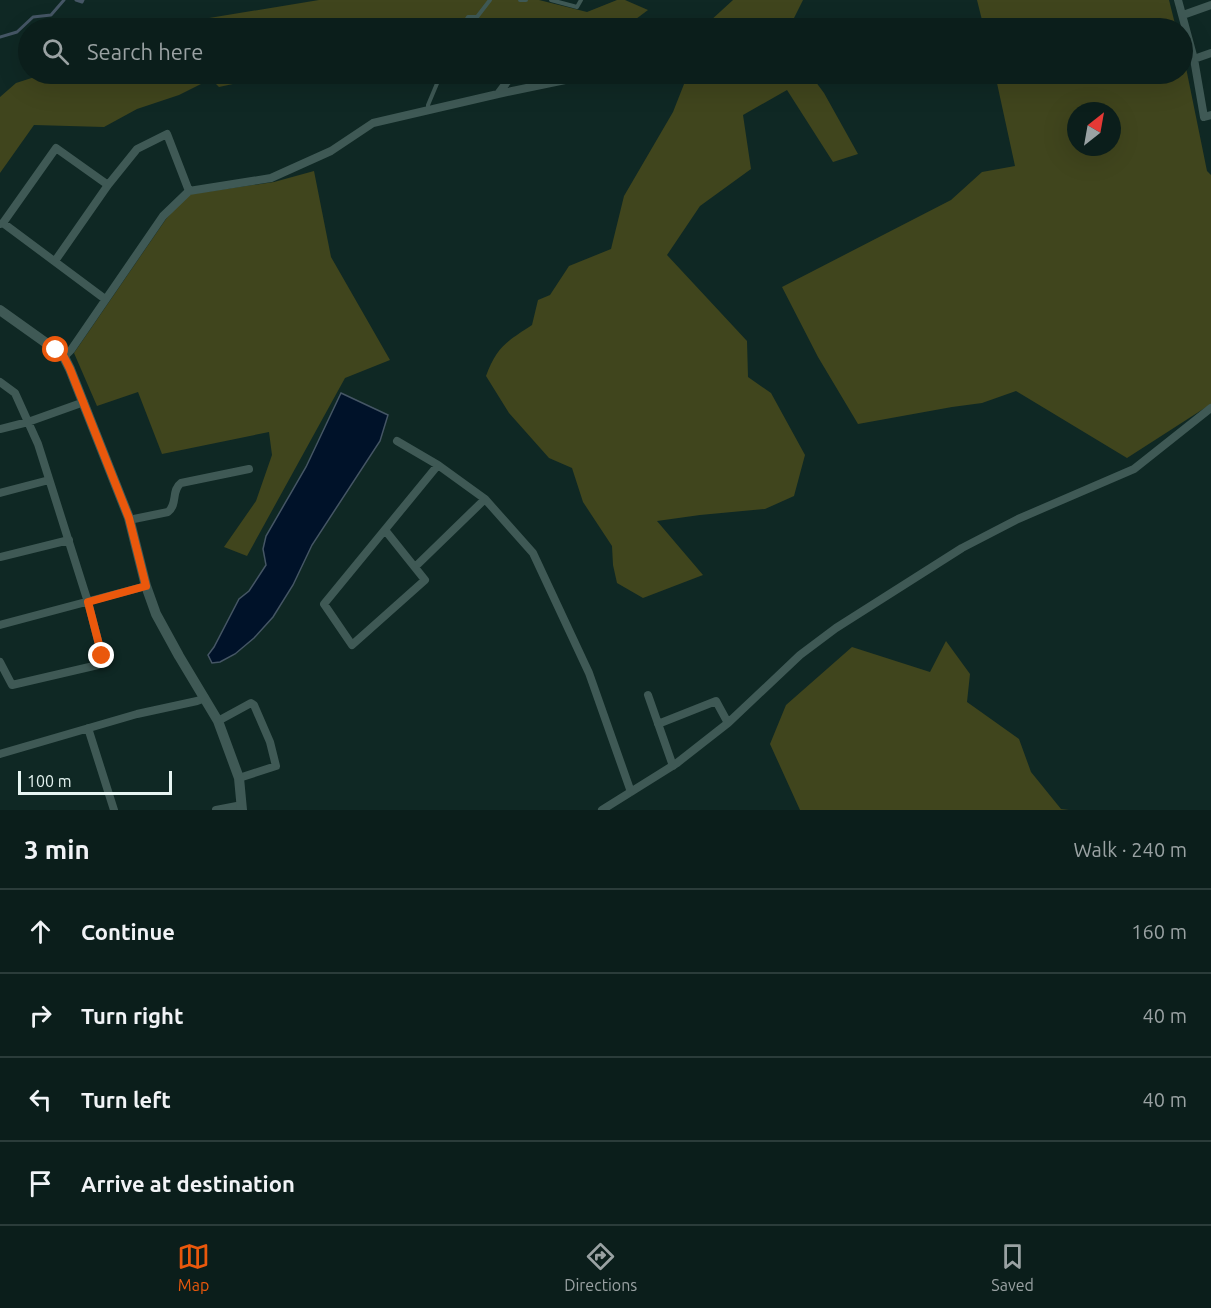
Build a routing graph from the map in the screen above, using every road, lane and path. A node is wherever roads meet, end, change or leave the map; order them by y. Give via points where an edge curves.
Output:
1 (490, 0) edge
2 (520, 0) edge
3 (526, 0) edge
4 (551, 0) edge
5 (581, 0) edge
6 (1178, 0) edge
7 (1211, 4) edge
8 (1183, 15) junction
9 (467, 18) edge
10 (1184, 18) edge
11 (1211, 53) edge
12 (1193, 54) edge
13 (1194, 58) junction
14 (437, 84) edge
15 (506, 84) edge
16 (546, 84) edge
17 (498, 94) junction
18 (428, 111) junction
19 (1211, 115) edge
20 (108, 185) junction
21 (189, 191) junction
22 (1, 224) edge
23 (55, 261) junction
24 (105, 299) junction
25 (0, 310) edge
26 (64, 357) junction
27 (0, 382) edge
28 (84, 402) junction
29 (1211, 408) edge
30 (28, 422) junction
31 (0, 429) edge
32 (397, 441) dead end
33 (438, 465) junction
34 (249, 470) dead end
35 (49, 480) junction
36 (0, 493) edge
37 (486, 499) junction
38 (129, 520) junction
39 (385, 530) junction
40 (69, 540) junction
41 (0, 557) edge
42 (415, 567) junction
43 (146, 586) junction
44 (88, 602) junction
45 (0, 625) edge
46 (0, 662) edge
47 (648, 695) dead end
48 (205, 698) junction
49 (218, 721) junction
50 (728, 723) junction
51 (658, 724) junction
52 (88, 728) junction
53 (0, 754) edge
54 (673, 766) junction
55 (239, 778) junction
56 (631, 792) junction
57 (242, 808) edge
58 (114, 810) edge
59 (216, 810) edge
60 (602, 810) edge

1 - 9 lane via 477,17
2 - 3 lane
4 - 5 lane via 577,6
6 - 8 street
7 - 8 street
8 - 10 street
11 - 13 street
12 - 13 street
13 - 19 street via 1204,117
14 - 18 lane
15 - 17 street
16 - 17 street
17 - 18 street
18 - 21 street via 373,123 331,151 271,178
20 - 21 street via 137,149 167,134
20 - 22 street via 56,148
20 - 23 street
21 - 24 street via 163,216
22 - 23 street
23 - 24 street
24 - 26 street
25 - 26 street
26 - 28 street
27 - 30 street via 15,393
28 - 30 street
28 - 38 street
29 - 50 street via 1134,469 962,548 836,628 800,655
30 - 31 street
30 - 35 street
32 - 33 street
33 - 37 street
33 - 39 street
34 - 38 street via 181,483 175,489 174,504 168,512
35 - 36 street
35 - 40 street
37 - 42 street
37 - 56 street via 533,553 589,673
38 - 43 street
39 - 42 street
39 - 42 street via 324,604 352,645 425,580
40 - 41 street
40 - 44 street
43 - 44 street
43 - 48 street via 166,634
44 - 45 street
44 - 46 street via 102,656 98,665 12,686
47 - 51 street
48 - 49 street
48 - 52 street
49 - 55 street
49 - 55 street via 251,703 270,742 276,766
50 - 51 street via 716,701
50 - 54 street
51 - 54 street
52 - 53 street
52 - 58 street
54 - 56 street
55 - 57 street
56 - 60 street
57 - 59 street

